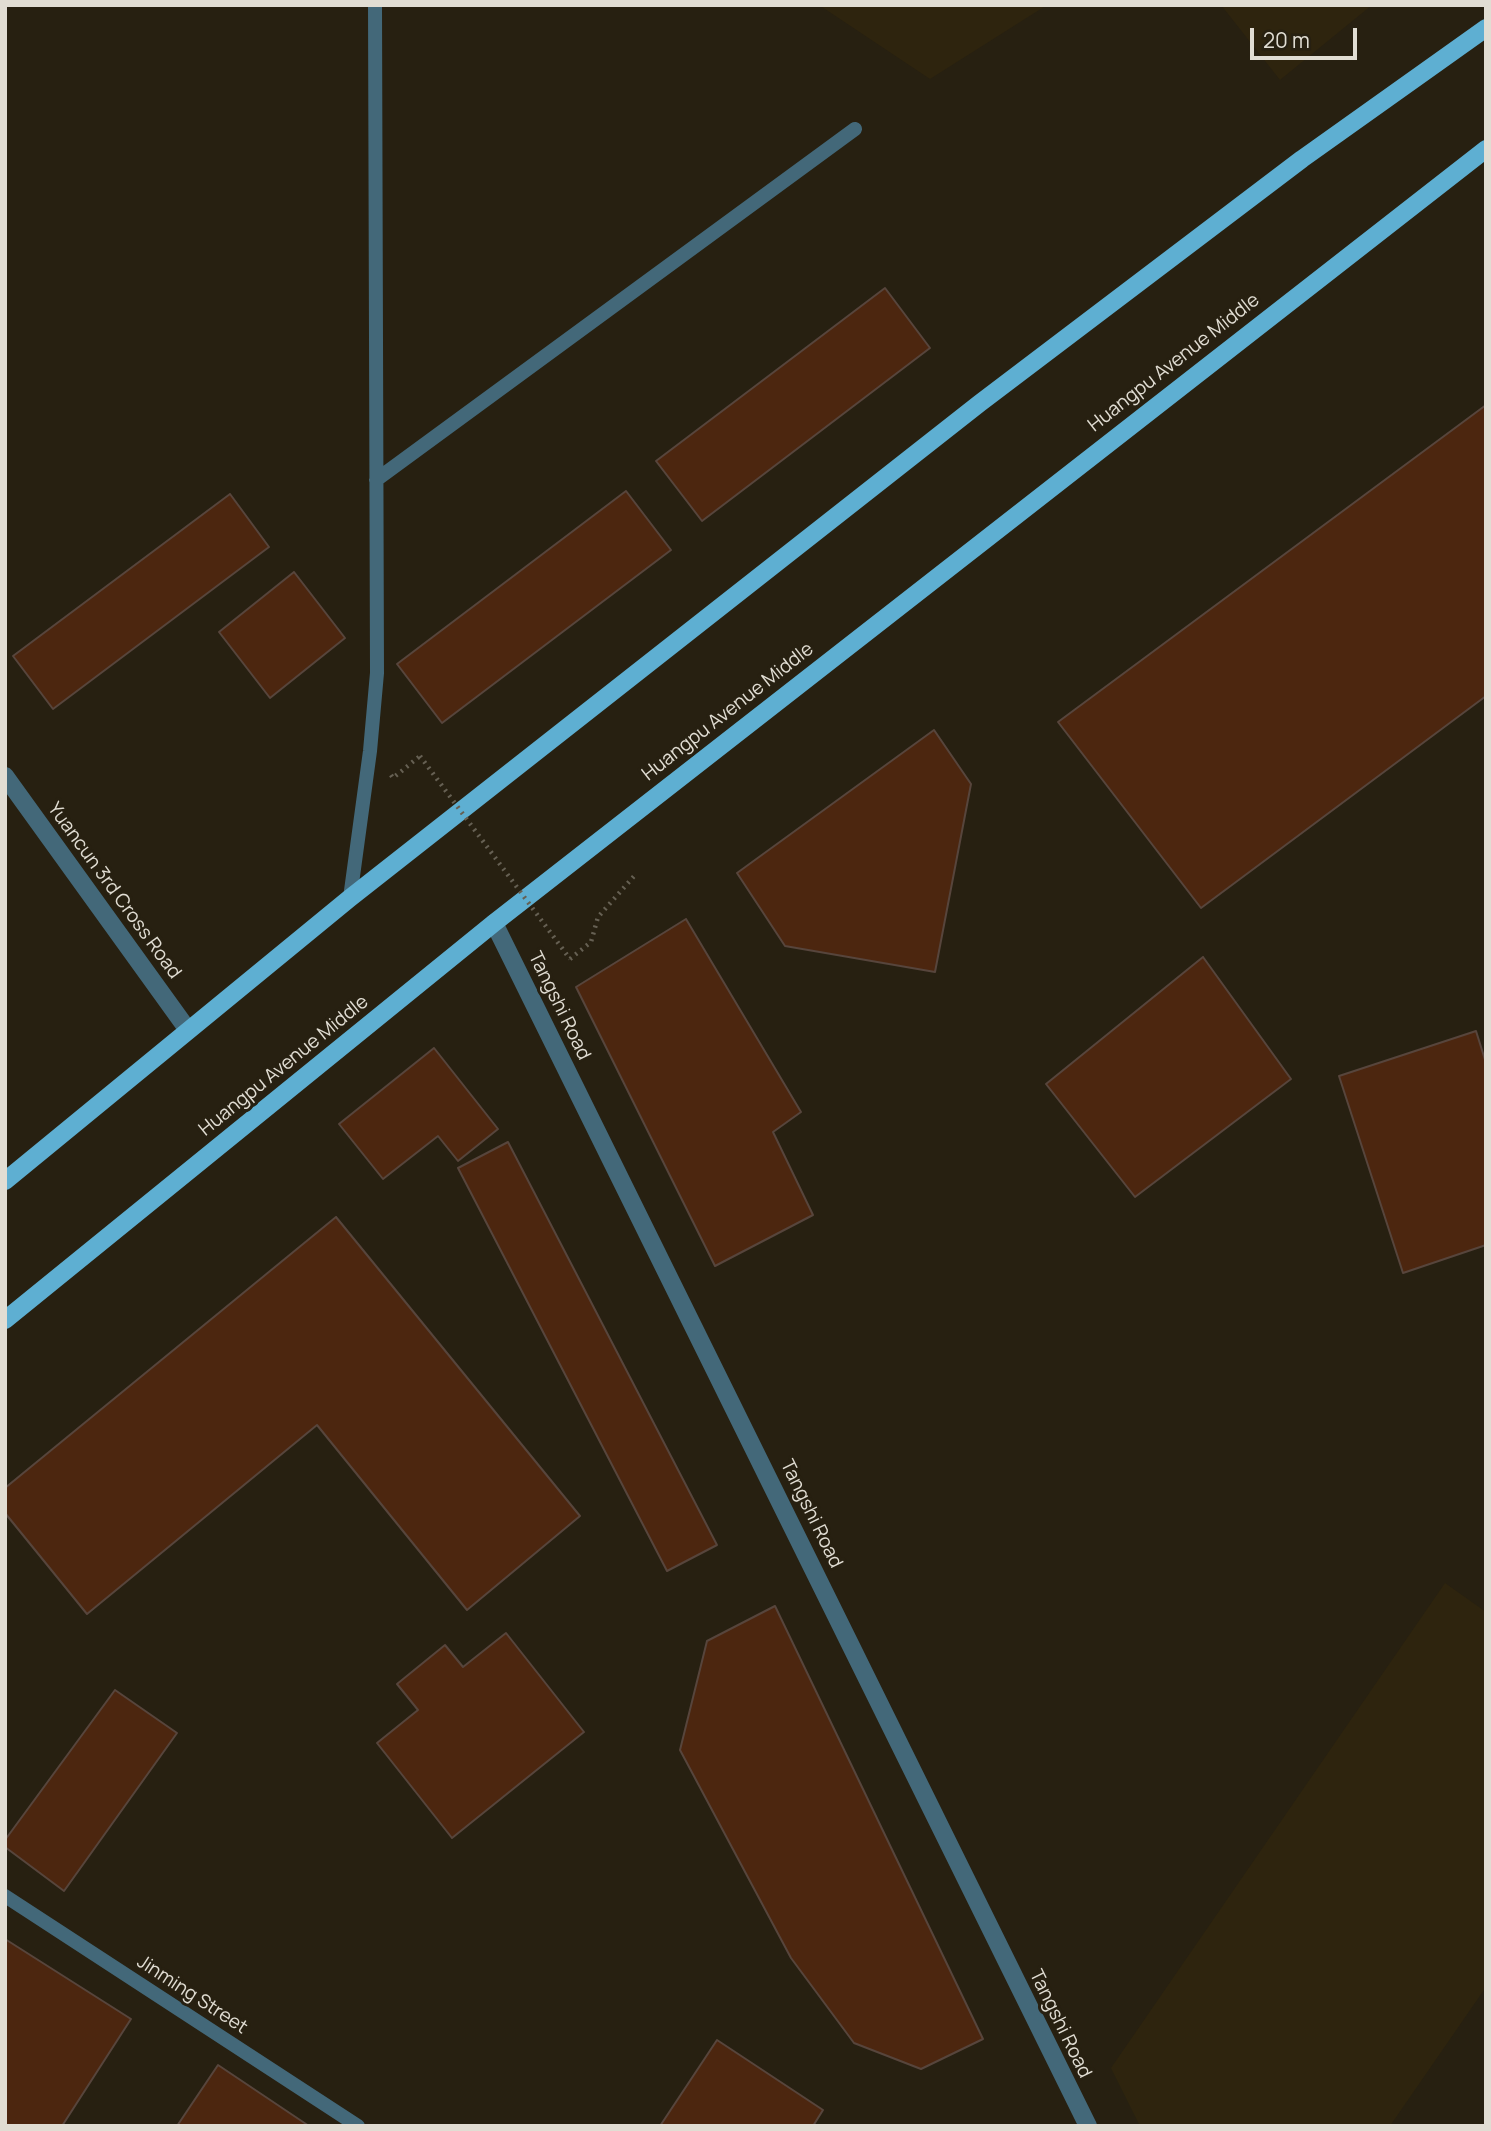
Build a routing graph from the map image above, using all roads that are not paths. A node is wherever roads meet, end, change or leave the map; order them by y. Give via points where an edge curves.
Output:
1 (375, 5) edge
2 (1486, 28) edge
3 (855, 129) dead end
4 (1486, 149) edge
5 (376, 480) junction
6 (5, 776) edge
7 (350, 898) junction
8 (494, 923) junction
9 (188, 1030) junction
10 (5, 1181) edge
11 (5, 1320) edge
12 (5, 1896) edge
13 (358, 2126) edge
14 (1088, 2126) edge

1 - 5 lane
2 - 7 main road via 1302,159 990,394
3 - 5 lane
4 - 8 main road, Huangpu Avenue Middle
5 - 7 lane via 377,673
6 - 9 street, Yuancun 3rd Cross Road
7 - 9 main road
8 - 11 main road, Huangpu Avenue Middle
8 - 14 street, Tangshi Road
9 - 10 main road
12 - 13 lane, Jinming Street

